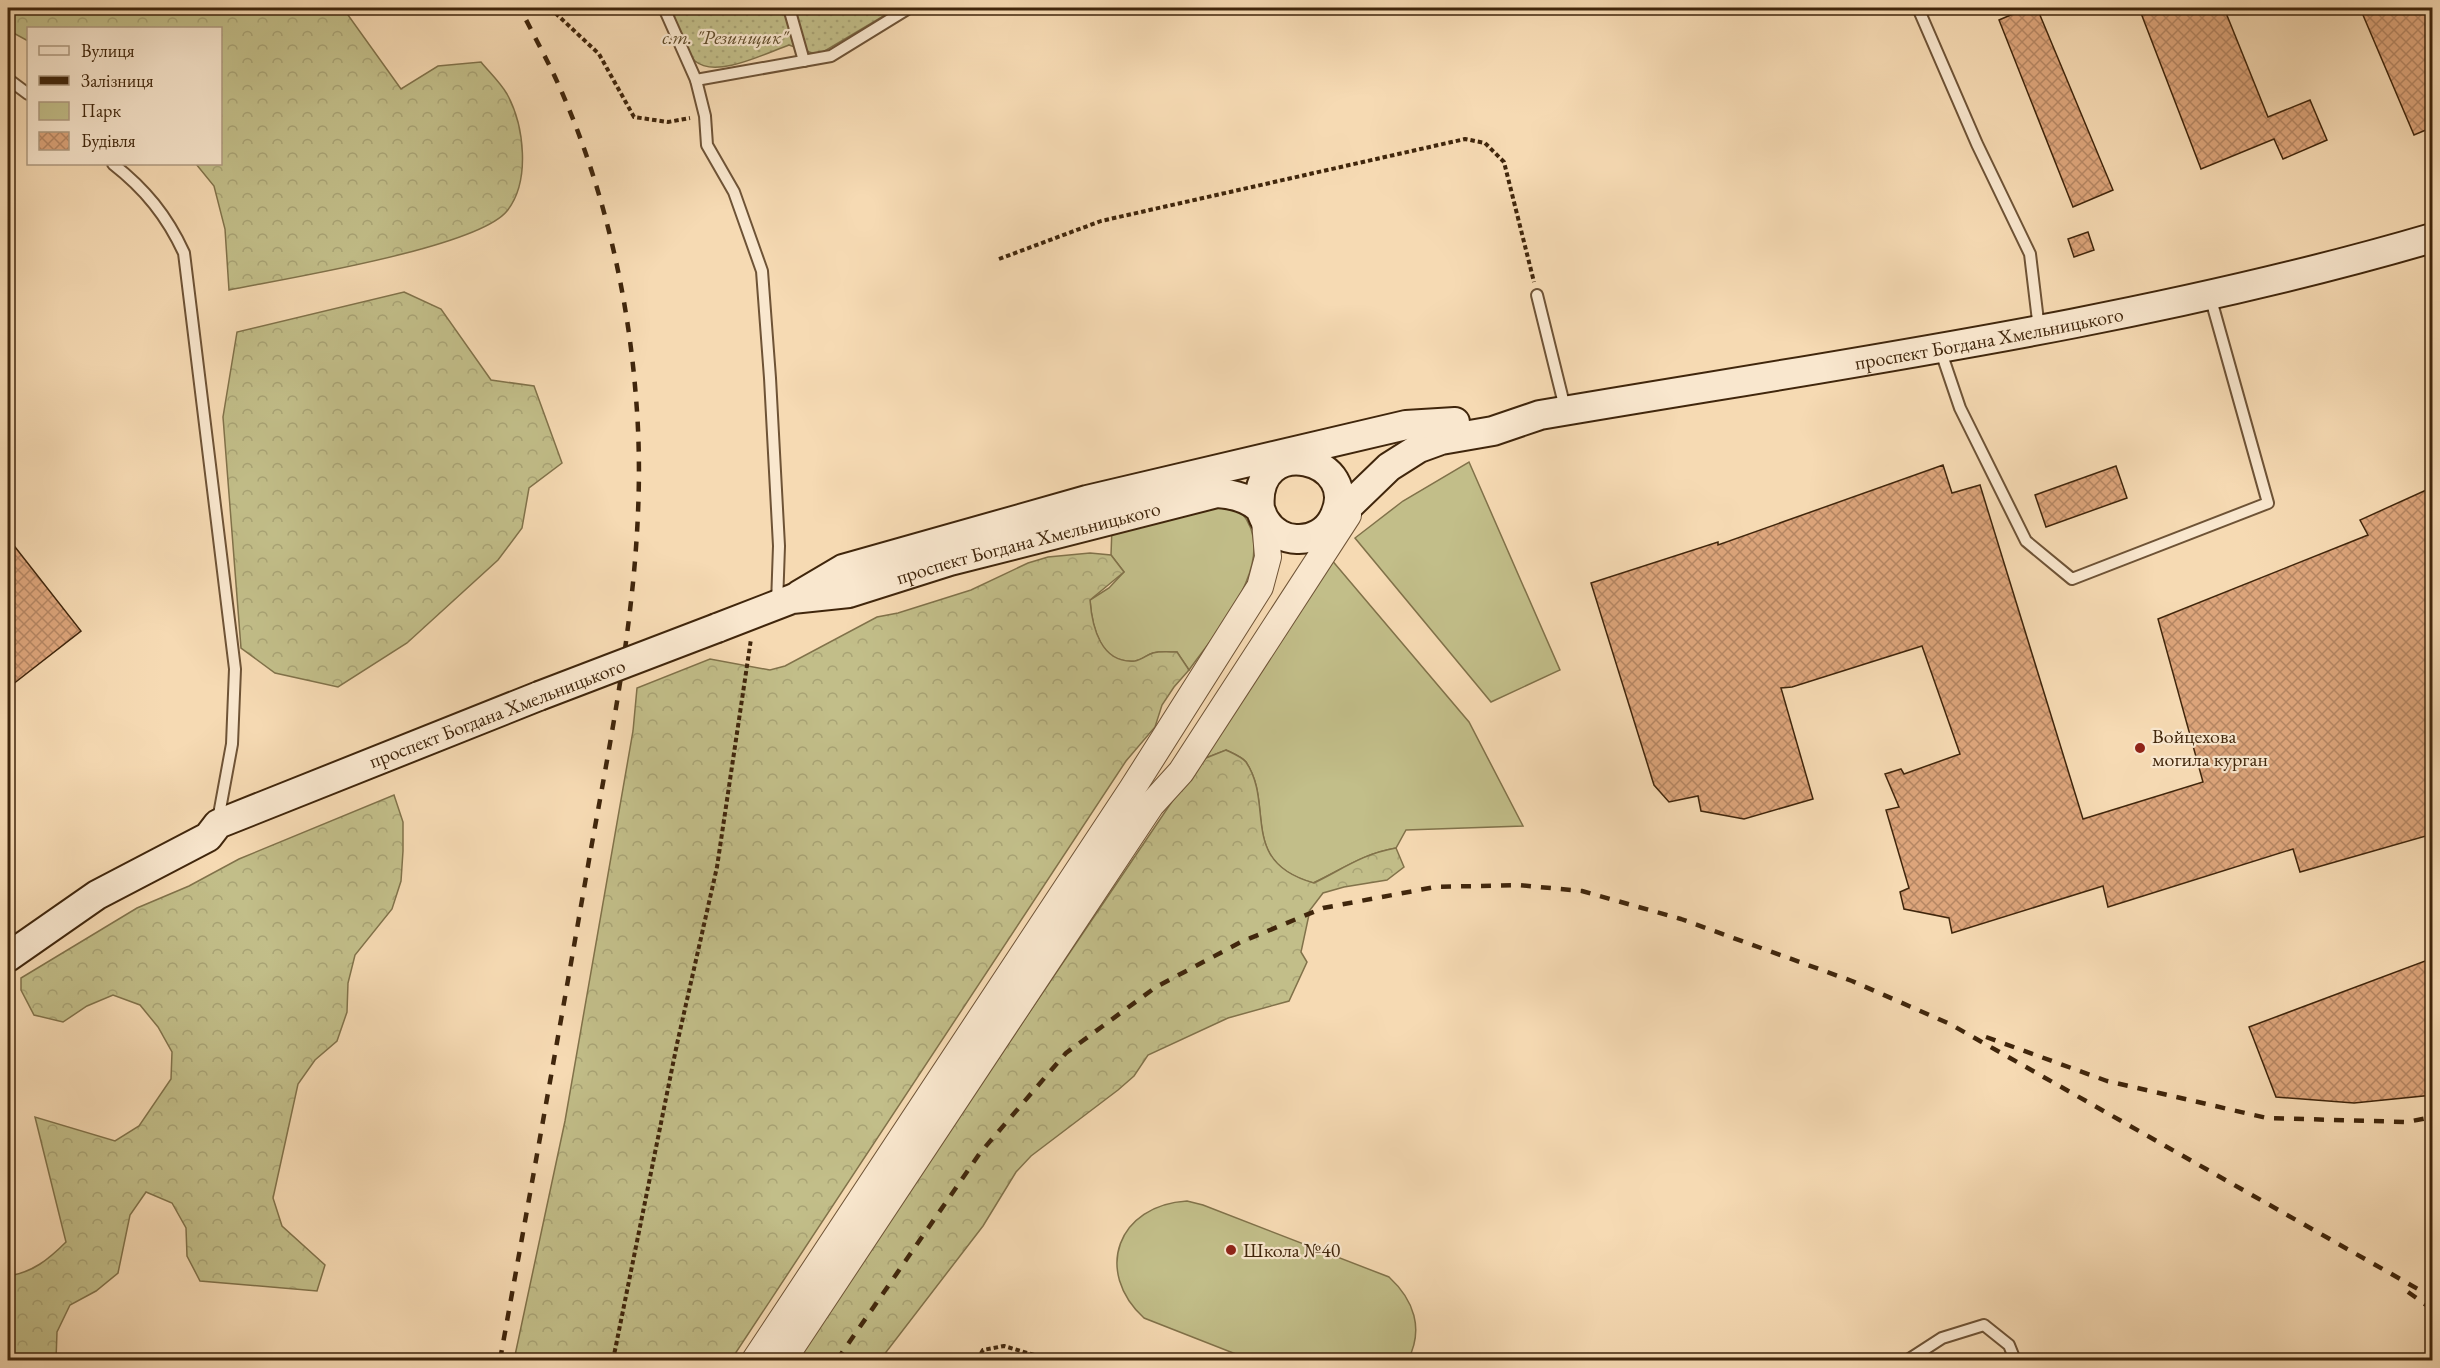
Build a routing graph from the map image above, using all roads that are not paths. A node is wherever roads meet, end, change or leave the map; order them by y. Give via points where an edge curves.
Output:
1 (664, 8) edge
2 (789, 8) edge
3 (909, 8) edge
4 (1918, 8) edge
5 (804, 61) junction
6 (8, 79) edge
7 (696, 80) junction
8 (27, 93) edge
9 (114, 165) edge
10 (2433, 237) edge
11 (1537, 295) road end
12 (2210, 296) junction
13 (2039, 329) junction
14 (1939, 346) junction
15 (1553, 412) junction
16 (1455, 422) junction
17 (1249, 461) junction
18 (1293, 462) junction
19 (1372, 484) junction
20 (1263, 515) junction
21 (1328, 526) junction
22 (774, 606) junction
23 (1151, 805) junction
24 (213, 830) junction
25 (8, 938) edge
26 (8, 957) edge
27 (755, 1360) edge
28 (783, 1360) edge
29 (1908, 1360) edge
30 (2015, 1360) edge

1 - 7 lane
2 - 5 lane
3 - 5 lane via 831,56
4 - 13 lane via 2030,254
5 - 7 lane
6 - 8 lane
7 - 22 lane via 707,145 734,192 762,271 779,546
9 - 24 lane via 140,185 169,221 184,253 235,669 232,744
10 - 12 main road, проспект Богдана Хмельницького
11 - 15 lane
12 - 13 main road, проспект Богдана Хмельницького
12 - 14 lane via 2268,503 2072,579 2026,541 1960,408
13 - 14 main road, проспект Богдана Хмельницького
14 - 15 main road, проспект Богдана Хмельницького
15 - 16 main road, проспект Богдана Хмельницького via 1492,414
15 - 19 main road, проспект Богдана Хмельницького via 1419,448 1389,467
16 - 17 main road, проспект Богдана Хмельницького via 1406,425
16 - 18 main road, проспект Богдана Хмельницького
17 - 18 main road, проспект Богдана Хмельницького
17 - 22 main road, проспект Богдана Хмельницького via 1087,500 843,569
18 - 20 main road via 1269,472 1262,483 1259,496
18 - 21 main road, проспект Богдана Хмельницького via 1328,473 1336,484 1338,509
19 - 21 main road, проспект Богдана Хмельницького
19 - 23 street via 1181,772
20 - 21 main road, проспект Богдана Хмельницького via 1274,531 1286,537 1312,537
20 - 22 main road, проспект Богдана Хмельницького via 1233,494 1200,496 950,561 849,593
20 - 27 street via 1268,556 1260,587 1132,789
21 - 23 street via 1169,765
22 - 24 main road, проспект Богдана Хмельницького, bridge via 539,696
23 - 28 street
24 - 25 main road, проспект Богдана Хмельницького via 91,884
24 - 26 main road, проспект Богдана Хмельницького via 97,896
29 - 30 lane via 1942,1338 1984,1325 2009,1346

